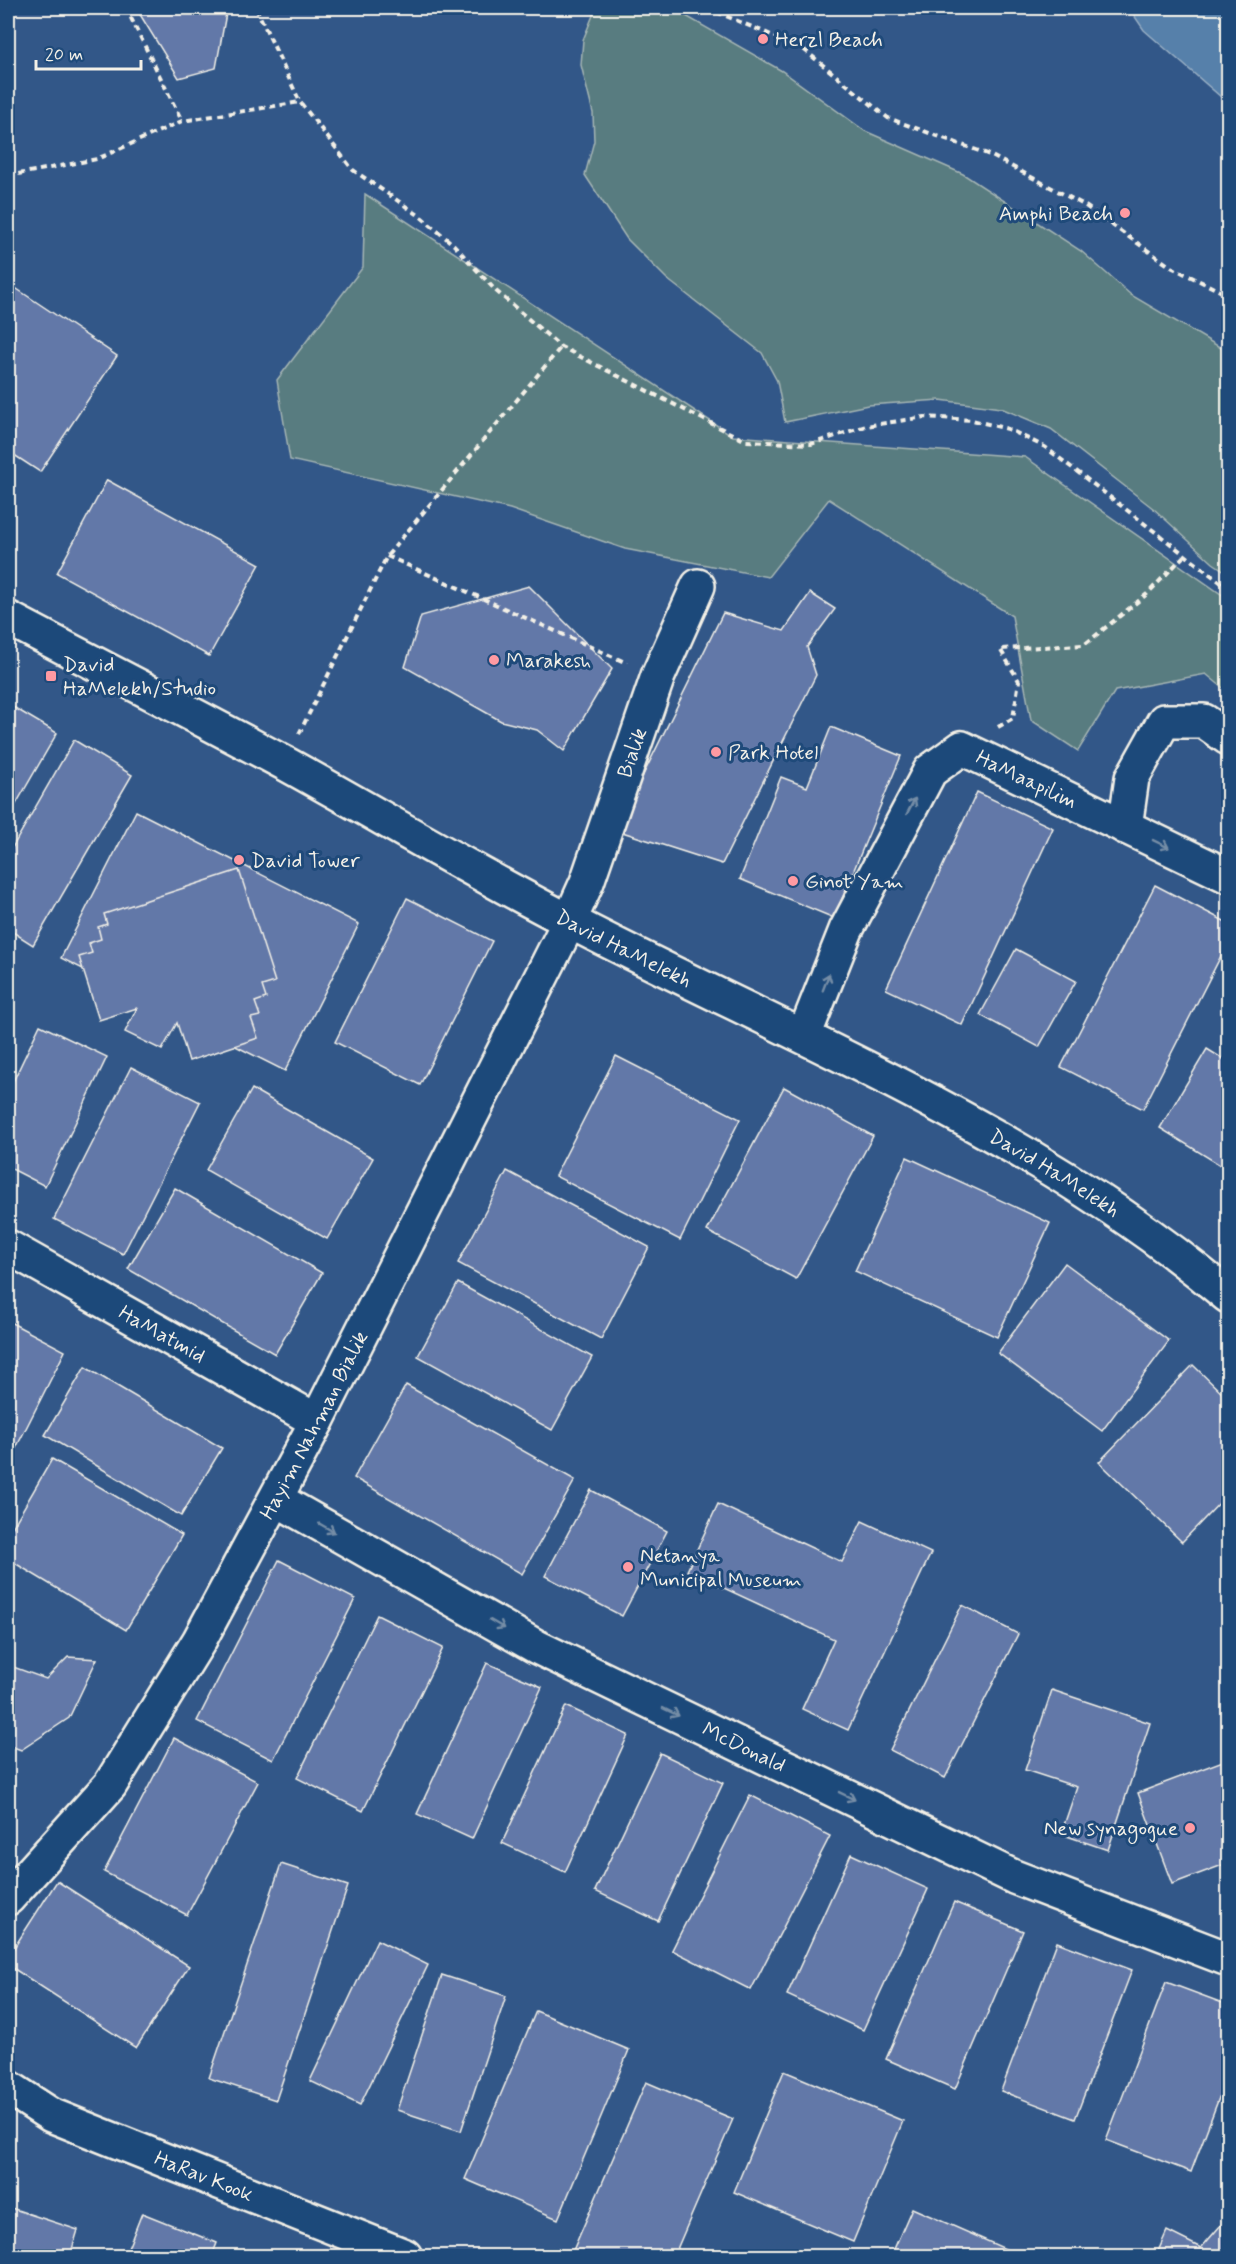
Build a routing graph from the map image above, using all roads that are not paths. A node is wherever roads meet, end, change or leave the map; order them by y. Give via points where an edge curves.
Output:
1 (698, 586) dead end
2 (8, 618) edge
3 (1228, 738) edge
4 (1125, 827) junction
5 (1228, 876) edge
6 (569, 922) junction
7 (804, 1036) junction
8 (8, 1247) edge
9 (1228, 1296) edge
10 (317, 1421) junction
11 (276, 1499) junction
12 (8, 1898) edge
13 (1228, 1959) edge
14 (8, 2087) edge
15 (405, 2256) edge

1 - 6 street, Bialik via 658,676 587,882
2 - 6 street, David HaMelekh via 283,763
3 - 4 street via 1204,721 1164,721 1132,778
4 -> 5 street, HaMaapilim
7 -> 4 street, HaMaapilim via 846,930 930,771 962,748
6 - 7 street, David HaMelekh
6 - 10 street, Hayim Nahman Bialik
7 - 9 street, David HaMelekh via 952,1111 1089,1191
8 - 10 street, HaMatmid
10 - 11 street, Hayim Nahman Bialik
11 - 12 street, Hayim Nahman Bialik via 199,1641 110,1785
11 -> 13 street, McDonald via 579,1668 1014,1877
14 - 15 street, HaRav Kook via 51,2115

